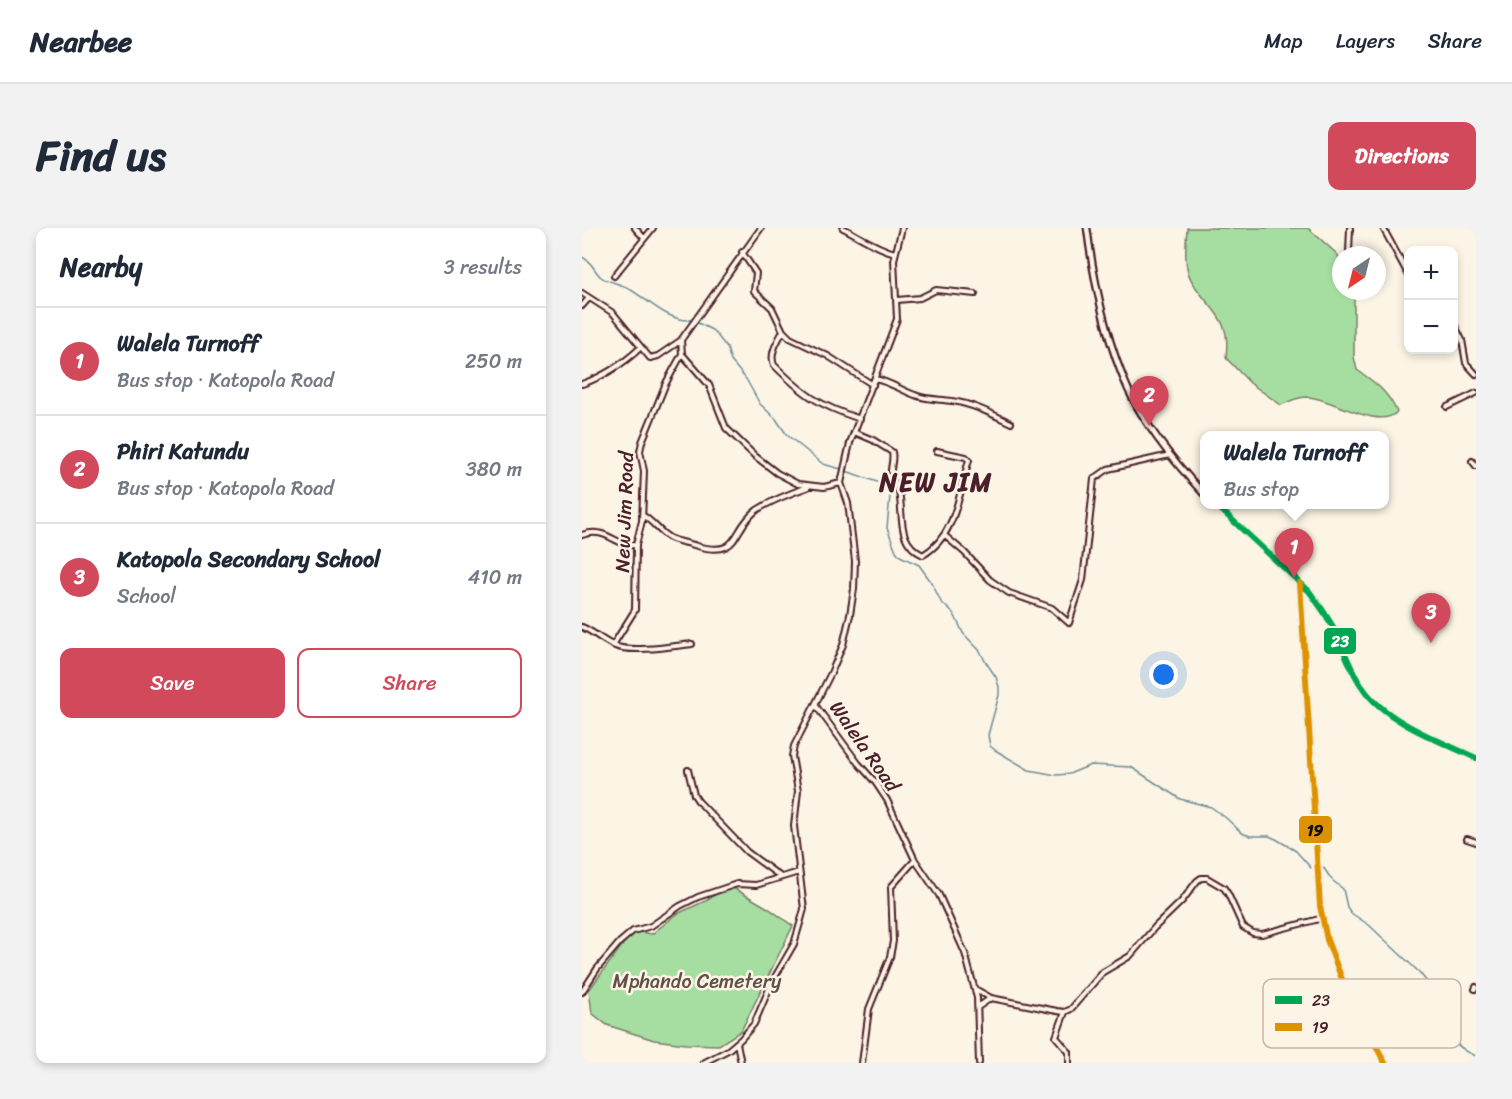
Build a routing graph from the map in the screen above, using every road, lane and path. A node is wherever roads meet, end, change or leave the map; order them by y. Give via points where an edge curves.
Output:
1 (635, 228) edge
2 (653, 228) edge
3 (761, 228) edge
4 (843, 228) edge
5 (902, 228) edge
6 (1087, 228) edge
7 (1350, 228) edge
8 (1383, 228) edge
9 (644, 238) junction
10 (1349, 246) edge
11 (742, 252) junction
12 (895, 253) junction
13 (1404, 267) edge
14 (614, 276) dead end
15 (582, 293) edge
16 (975, 294) dead end
17 (589, 298) junction
18 (897, 300) junction
19 (582, 306) edge
20 (783, 331) junction
21 (1458, 332) edge
22 (681, 340) junction
23 (640, 348) junction
24 (682, 354) junction
25 (1476, 374) edge
26 (875, 379) junction
27 (582, 384) edge
28 (873, 385) junction
29 (1476, 393) edge
30 (1447, 407) dead end
31 (860, 419) junction
32 (1011, 423) dead end
33 (854, 432) junction
34 (937, 451) dead end
35 (1170, 455) junction
36 (1472, 461) dead end
37 (1476, 466) edge
38 (841, 483) junction
39 (808, 487) junction
40 (1200, 489) edge
41 (1220, 509) edge
42 (642, 515) junction
43 (582, 535) edge
44 (944, 535) junction
45 (636, 545) junction
46 (1300, 583) junction
47 (582, 627) edge
48 (692, 644) dead end
49 (613, 645) junction
50 (816, 706) junction
51 (1476, 758) edge
52 (688, 770) dead end
53 (1467, 839) dead end
54 (1476, 842) edge
55 (915, 860) junction
56 (799, 872) junction
57 (782, 877) junction
58 (1323, 918) junction
59 (1343, 979) edge
60 (975, 989) junction
61 (582, 993) edge
62 (991, 998) junction
63 (978, 1007) junction
64 (1065, 1012) junction
65 (737, 1043) junction
66 (1377, 1048) edge
67 (703, 1063) edge
68 (741, 1063) edge
69 (862, 1063) edge
70 (979, 1063) edge
71 (1069, 1063) edge
72 (1385, 1063) edge

1 - 9 street
2 - 9 street
3 - 11 street
4 - 12 street via 879,249
5 - 12 street, Walela Road
6 - 35 street via 1101,307 1120,369 1141,413
7 - 10 street
8 - 13 street
9 - 14 street
11 - 20 street via 756,273 754,291 772,308
11 - 22 street
12 - 18 street, Walela Road
15 - 17 street
16 - 18 street via 936,290 920,298
17 - 19 street
17 - 23 street via 613,313
18 - 26 street, Walela Road via 897,319
20 - 28 street
20 - 31 street via 772,354 774,365 817,403
21 - 25 street via 1466,363
22 - 23 street via 650,358
22 - 24 street
23 - 27 street via 625,363
24 - 39 street via 709,384 726,428 735,438 777,473
24 - 42 street, New Jim Road via 642,442
26 - 28 street, Walela Road
26 - 32 street via 927,399 969,405
28 - 31 street, Walela Road
29 - 30 street
31 - 33 street, Walela Road
33 - 38 street, Walela Road
33 - 44 street via 892,452 891,473 899,492 902,531 907,541 923,555
34 - 44 street via 969,460 959,505
35 - 40 street
35 - 44 street via 1108,469 1094,479 1083,580 1069,623 1052,608 1009,593 990,580
36 - 37 street
38 - 39 street
38 - 50 street, Walela Road via 853,541 854,590 843,645
39 - 42 street via 758,510 722,550 670,538
41 - 46 street
42 - 45 street, New Jim Road
43 - 45 street via 596,531 628,546
45 - 49 street, New Jim Road via 635,610
46 - 51 street via 1321,606 1364,690 1399,721
46 - 58 street
47 - 49 street
48 - 49 street via 634,648
50 - 55 street, Walela Road via 887,800
50 - 56 street via 792,756 798,791 794,826
52 - 57 street via 698,801 747,852
53 - 54 street
55 - 60 street, Walela Road via 939,895 965,953
55 - 69 street via 891,887 891,957 869,1009
56 - 57 street
56 - 65 street via 804,909 794,944 758,1016
57 - 61 street via 756,885 737,884 698,897 651,926 633,932 597,969
58 - 59 street
58 - 64 street via 1253,933 1243,927 1224,888 1201,878 1130,956 1103,972 1078,1003
60 - 62 street
60 - 63 street, Walela Road
62 - 63 street
62 - 64 street
63 - 70 street, Walela Road
64 - 71 street via 1056,1037 1067,1048
65 - 67 street
65 - 68 street
66 - 72 street

